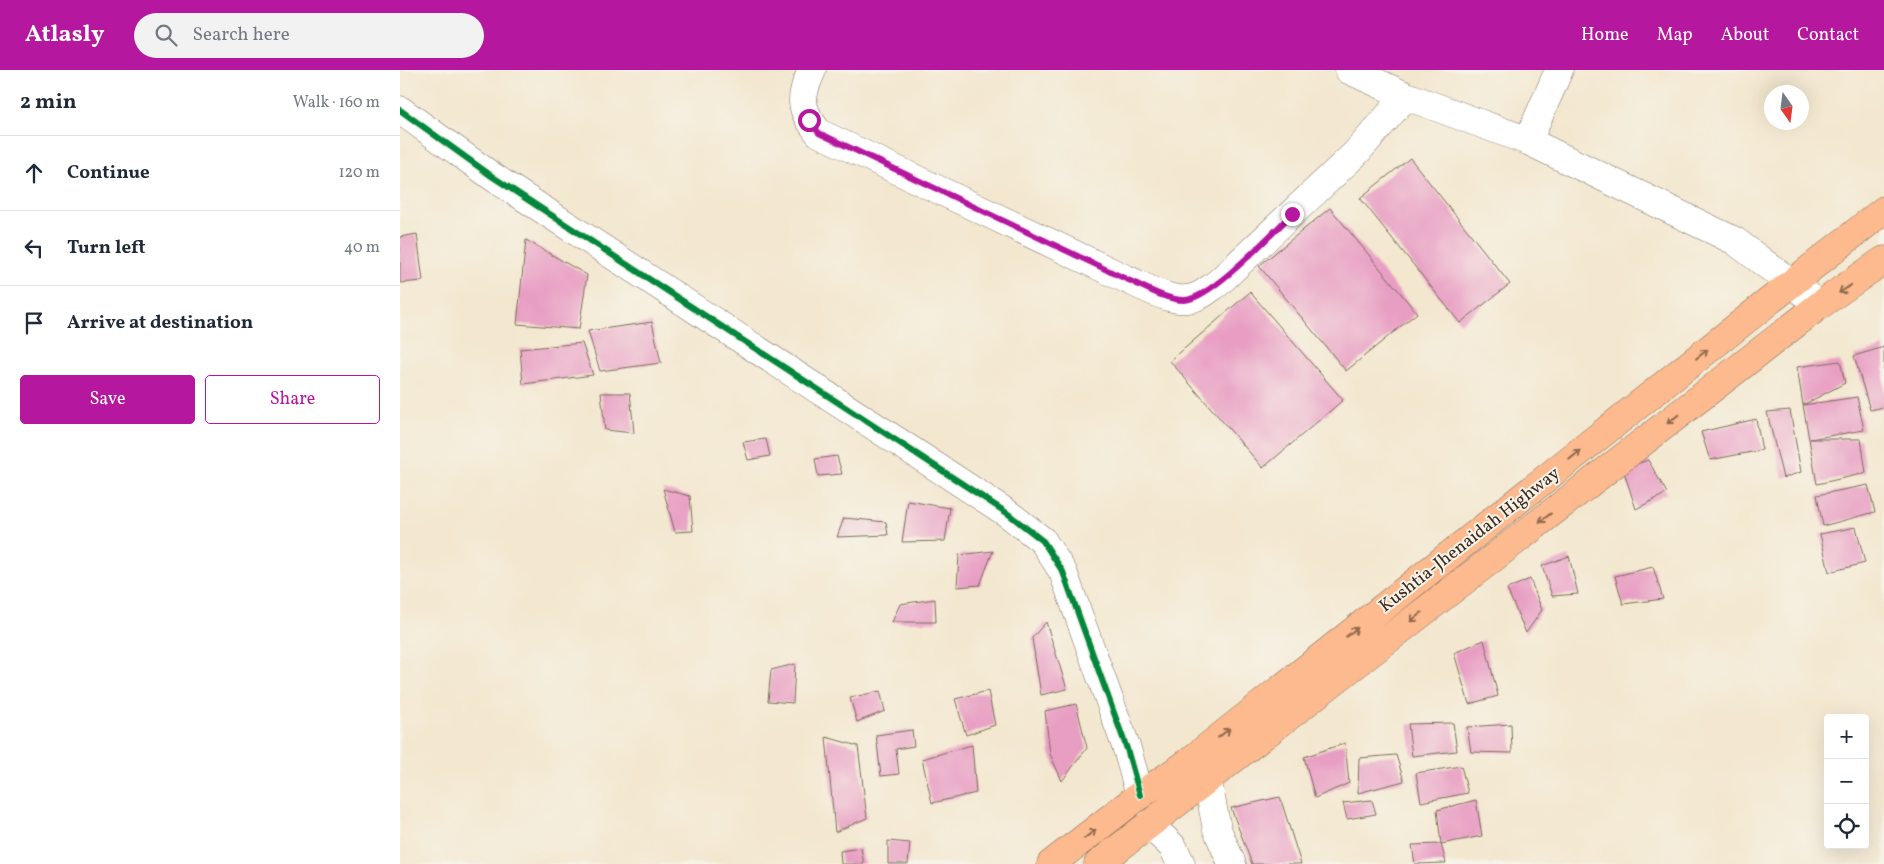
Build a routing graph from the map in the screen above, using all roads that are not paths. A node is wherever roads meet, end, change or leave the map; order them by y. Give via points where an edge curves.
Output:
1 (812, 70) edge
2 (1349, 70) edge
3 (1559, 70) edge
4 (1406, 96) junction
5 (400, 110) edge
6 (1528, 141) junction
7 (1884, 210) edge
8 (1884, 260) edge
9 (1791, 283) junction
10 (1820, 305) junction
11 (1196, 776) junction
12 (1147, 791) junction
13 (1156, 818) junction
14 (1052, 864) edge
15 (1098, 864) edge
16 (1181, 864) edge
17 (1232, 864) edge

1 - 4 street via 802,92 803,106 819,133 1126,279 1168,297 1184,300 1197,297 1218,283 1356,153
2 - 4 street
3 - 6 street
4 - 6 street
5 - 12 street via 493,177 1007,513 1043,541 1063,572 1127,749
6 - 9 street via 1735,241
7 - 9 highway, Kushtia-Jhenaidah Highway
8 -> 10 highway, Kushtia-Jhenaidah Highway
9 - 10 street
11 -> 9 highway, Kushtia-Jhenaidah Highway
10 -> 11 highway, Kushtia-Jhenaidah Highway
11 - 12 highway, Kushtia-Jhenaidah Highway
11 - 13 highway, Kushtia-Jhenaidah Highway
11 - 17 street
14 -> 12 highway, Kushtia-Jhenaidah Highway
13 - 15 highway, Kushtia-Jhenaidah Highway
13 - 16 street

